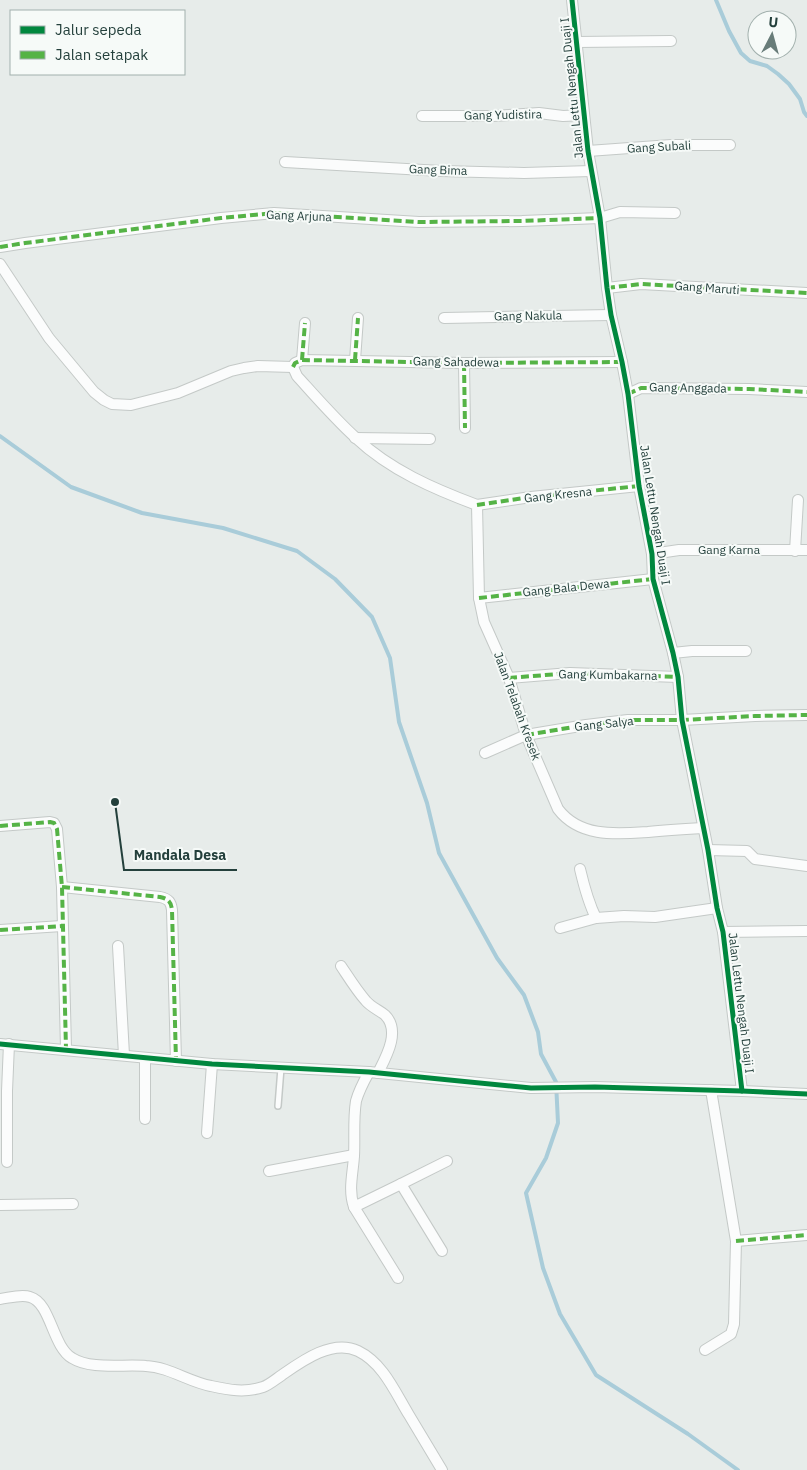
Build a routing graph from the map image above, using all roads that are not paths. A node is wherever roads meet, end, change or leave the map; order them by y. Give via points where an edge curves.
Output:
1 (572, 0) edge
2 (577, 42) junction
3 (671, 42) dead end
4 (584, 115) junction
5 (422, 116) dead end
6 (730, 145) dead end
7 (588, 151) junction
8 (285, 162) dead end
9 (591, 170) junction
10 (675, 213) dead end
11 (600, 218) junction
12 (0, 247) edge
13 (0, 264) edge
14 (607, 288) junction
15 (807, 293) edge
16 (611, 315) junction
17 (358, 318) dead end
18 (444, 318) dead end
19 (305, 323) dead end
20 (302, 360) junction
21 (355, 360) junction
22 (622, 362) junction
23 (464, 363) junction
24 (293, 367) junction
25 (807, 392) edge
26 (628, 394) junction
27 (465, 428) dead end
28 (355, 438) junction
29 (430, 439) dead end
30 (640, 486) junction
31 (798, 500) dead end
32 (477, 505) junction
33 (795, 550) junction
34 (807, 550) edge
35 (652, 554) junction
36 (653, 579) junction
37 (479, 598) junction
38 (746, 651) dead end
39 (673, 653) junction
40 (678, 677) junction
41 (509, 678) junction
42 (807, 715) edge
43 (682, 720) junction
44 (526, 736) junction
45 (485, 753) dead end
46 (0, 826) edge
47 (703, 828) junction
48 (708, 850) junction
49 (807, 866) edge
50 (580, 869) dead end
51 (62, 887) junction
52 (717, 908) junction
53 (596, 918) junction
54 (62, 926) junction
55 (560, 928) dead end
56 (0, 930) edge
57 (807, 931) edge
58 (723, 932) junction
59 (118, 946) dead end
60 (341, 966) dead end
61 (5, 1044) edge
62 (66, 1050) junction
63 (124, 1055) junction
64 (145, 1058) junction
65 (176, 1060) junction
66 (212, 1064) junction
67 (281, 1067) junction
68 (374, 1072) junction
69 (711, 1090) junction
70 (742, 1091) junction
71 (807, 1094) edge
72 (278, 1106) dead end
73 (145, 1119) dead end
74 (208, 1133) dead end
75 (354, 1155) junction
76 (446, 1161) dead end
77 (7, 1162) dead end
78 (269, 1171) dead end
79 (402, 1184) junction
80 (74, 1204) dead end
81 (0, 1205) edge
82 (354, 1207) junction
83 (807, 1235) edge
84 (736, 1241) junction
85 (442, 1251) dead end
86 (398, 1278) dead end
87 (0, 1299) edge
88 (705, 1350) dead end
89 (442, 1470) edge

1 - 2 street, Jalan Lettu Nengah Duaji I
2 - 3 street
2 - 4 street, Jalan Lettu Nengah Duaji I
4 - 5 street, Gang Yudistira
4 - 7 street, Jalan Lettu Nengah Duaji I
6 - 7 street, Gang Subali
7 - 9 street, Jalan Lettu Nengah Duaji I
8 - 9 street, Gang Bima via 441,171 524,173
9 - 11 street, Jalan Lettu Nengah Duaji I
10 - 11 street, Gang Arjuna via 620,212
11 - 12 street, Gang Arjuna via 419,222 274,213
11 - 14 street, Jalan Lettu Nengah Duaji I
13 - 24 street via 49,338 94,392 112,404 131,405 178,393 244,368
14 - 15 street, Gang Maruti via 641,284
14 - 16 street, Jalan Lettu Nengah Duaji I
16 - 18 street, Gang Nakula
16 - 22 street, Jalan Lettu Nengah Duaji I
17 - 21 street
19 - 20 street
20 - 21 street, Gang Sahadewa
20 - 24 street via 295,362
21 - 23 street, Gang Sahadewa
22 - 23 street, Gang Sahadewa
22 - 26 street, Jalan Lettu Nengah Duaji I
23 - 27 street
24 - 28 street via 297,376
25 - 26 street, Gang Anggada via 641,388
26 - 30 street, Jalan Lettu Nengah Duaji I
28 - 29 street
28 - 32 street via 394,467 432,488
30 - 32 street, Gang Kresna
30 - 35 street, Jalan Lettu Nengah Duaji I
31 - 33 street
32 - 37 street, Jalan Telabah Kresek
33 - 34 street, Gang Karna
33 - 35 street, Gang Karna via 679,550
35 - 36 street, Jalan Lettu Nengah Duaji I
36 - 37 street, Gang Bala Dewa
36 - 39 street, Jalan Lettu Nengah Duaji I
37 - 41 street, Jalan Telabah Kresek via 484,622
38 - 39 street
39 - 40 street, Jalan Lettu Nengah Duaji I
40 - 41 street, Gang Kumbakarna via 570,673
40 - 43 street, Jalan Lettu Nengah Duaji I
41 - 44 street, Jalan Telabah Kresek
42 - 43 street, Gang Salya
43 - 44 street, Gang Salya via 628,720
43 - 47 street, Jalan Lettu Nengah Duaji I
44 - 45 street, Gang Salya
44 - 47 street, Jalan Telabah Kresek via 558,809 570,821 610,834
46 - 51 street via 54,823
47 - 48 street, Jalan Lettu Nengah Duaji I
48 - 49 street via 747,851 755,859
48 - 52 street, Jalan Lettu Nengah Duaji I
50 - 53 street
51 - 54 street
51 - 65 street via 160,897 170,901
52 - 53 street via 655,917
52 - 58 street, Jalan Lettu Nengah Duaji I
53 - 55 street
54 - 56 street
54 - 62 street
57 - 58 street
58 - 70 street, Jalan Lettu Nengah Duaji I
59 - 63 street
60 - 68 street via 366,1002 386,1016 390,1024 390,1046 385,1060
61 - 62 street
61 - 77 street
62 - 63 street
63 - 64 street
64 - 65 street
64 - 73 street
65 - 66 street
66 - 67 street
66 - 74 street
67 - 68 street
67 - 72 lane
68 - 69 street via 531,1088
68 - 75 street via 361,1087 356,1100
69 - 70 street
69 - 84 street
70 - 71 street
75 - 78 street
75 - 82 street via 350,1194
76 - 79 street
79 - 82 street
79 - 85 street
80 - 81 street
82 - 86 street
83 - 84 street
84 - 88 street via 733,1329 731,1334
87 - 89 street via 23,1296 40,1302 70,1357 88,1364 152,1367 233,1391 265,1386 309,1356 346,1347 358,1351 375,1363 389,1380

